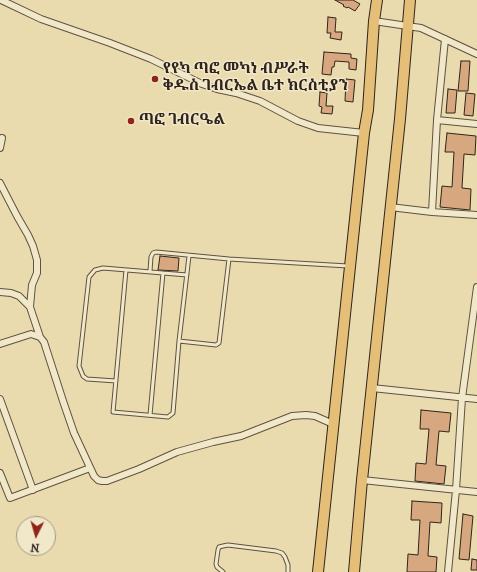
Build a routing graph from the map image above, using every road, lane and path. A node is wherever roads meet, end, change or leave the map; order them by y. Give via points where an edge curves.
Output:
1 (1, 0) edge
2 (377, 0) edge
3 (410, 0) edge
4 (374, 21) junction
5 (408, 27) junction
6 (445, 39) junction
7 (477, 54) edge
8 (437, 120) junction
9 (477, 124) edge
10 (364, 133) junction
11 (2, 138) dead end
12 (0, 148) edge
13 (0, 183) edge
14 (390, 208) junction
15 (432, 212) junction
16 (477, 215) edge
17 (189, 256) junction
18 (228, 259) junction
19 (350, 266) junction
20 (126, 270) junction
21 (150, 271) junction
22 (163, 273) junction
23 (186, 275) junction
24 (477, 288) edge
25 (0, 292) edge
26 (477, 294) edge
27 (30, 307) junction
28 (40, 337) junction
29 (179, 341) junction
30 (0, 344) edge
31 (116, 381) junction
32 (372, 388) junction
33 (462, 398) junction
34 (0, 399) edge
35 (477, 399) edge
36 (150, 416) junction
37 (333, 424) junction
38 (90, 468) junction
39 (0, 473) edge
40 (362, 480) junction
41 (33, 490) junction
42 (456, 490) junction
43 (477, 492) edge
44 (223, 572) edge
45 (288, 572) edge
46 (318, 572) edge
47 (354, 572) edge
48 (448, 572) edge

1 - 10 street via 41,19 151,59 202,84 260,101 298,121 318,128
2 - 4 highway
3 - 5 highway
4 - 5 street
4 - 10 highway
5 - 6 street via 421,28
5 - 14 highway
6 - 7 street
6 - 8 street
8 - 9 street
8 - 15 street
10 - 19 highway
11 - 12 street
13 - 27 street via 28,235 37,260
14 - 15 street
14 - 32 highway
15 - 16 street
17 - 18 lane
17 - 21 lane via 153,253
17 - 23 lane
18 - 19 lane
18 - 29 lane via 219,343 216,345
19 - 37 highway
20 - 21 lane
20 - 31 lane
20 - 31 lane via 103,268 95,270 89,277 79,366 87,379
21 - 22 lane
22 - 23 lane
22 - 36 lane
23 - 29 lane
24 - 26 street
25 - 27 street via 19,296
26 - 33 street
27 - 28 street
28 - 30 street via 31,334
28 - 38 street via 44,342 74,433
29 - 36 lane via 173,413 168,417
31 - 36 lane via 113,412
32 - 33 street
32 - 40 highway
33 - 35 street
33 - 42 street
34 - 41 street
37 - 38 street via 315,416 292,416 241,436 177,452 107,481 98,480
37 - 46 highway
38 - 41 street
39 - 41 street via 10,498
40 - 42 street
40 - 47 highway
42 - 43 street
42 - 48 street
44 - 45 lane via 216,564 219,547 223,546 282,553 288,565

